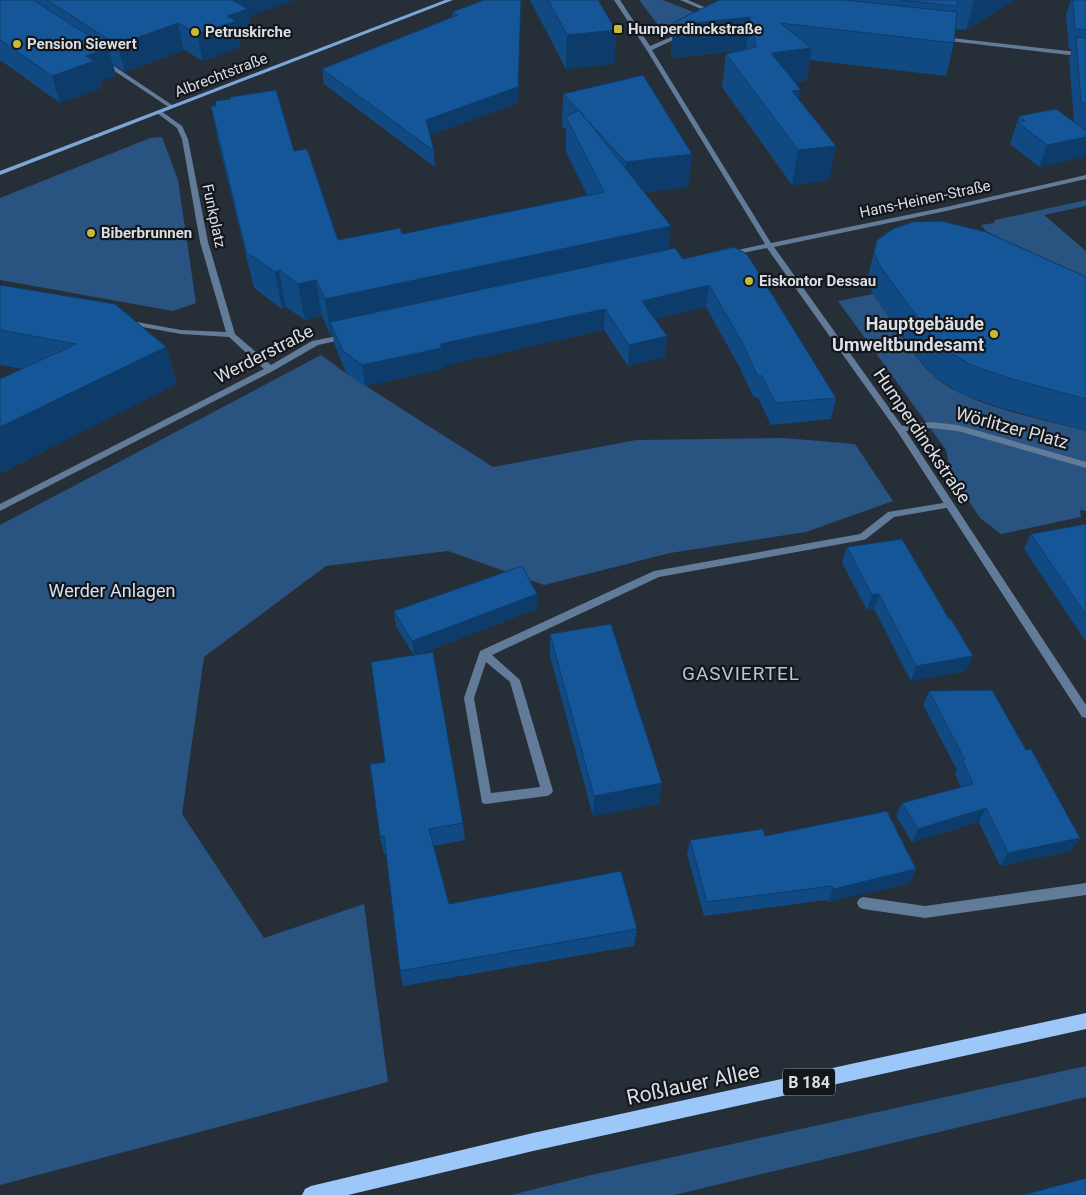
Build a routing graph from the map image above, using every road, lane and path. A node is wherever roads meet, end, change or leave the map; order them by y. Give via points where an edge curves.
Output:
1 (450, 0) edge
2 (616, 0) edge
3 (683, 0) edge
4 (714, 20) edge
5 (690, 31) dead end
6 (939, 39) edge
7 (649, 49) junction
8 (1086, 54) edge
9 (94, 56) edge
10 (172, 107) junction
11 (159, 112) junction
12 (0, 173) edge
13 (1086, 178) edge
14 (769, 246) junction
15 (722, 255) edge
16 (114, 320) edge
17 (354, 335) edge
18 (231, 336) junction
19 (270, 369) junction
20 (900, 429) junction
21 (1086, 466) edge
22 (949, 504) junction
23 (0, 508) edge
24 (484, 654) junction
25 (1086, 714) edge
26 (1086, 889) edge
27 (863, 904) dead end
28 (1086, 1021) edge
29 (311, 1195) edge

1 - 10 main road, Albrechtstraße
2 - 7 street, Humperdinckstraße
3 - 4 street via 723,16
5 - 7 street
6 - 8 street
7 - 14 street, Humperdinckstraße
9 - 10 street
10 - 11 main road, Albrechtstraße
11 - 12 main road, Albrechtstraße
11 - 18 street, Funkplatz via 180,127 185,139 204,242
13 - 14 street, Hans-Heinen-Straße
14 - 15 street
14 - 20 street, Humperdinckstraße
16 - 18 street via 181,332
17 - 19 street, Werderstraße via 315,343
18 - 19 street
19 - 23 street, Werderstraße
20 - 21 street, Wörlitzer Platz via 931,425 958,428
20 - 22 street, Humperdinckstraße
22 - 24 street via 891,514 864,537 657,574
22 - 25 street, Humperdinckstraße
24 - 24 street via 469,698 486,799 547,791 515,680
26 - 27 street via 925,912
28 - 29 main road, Roßlauer Allee / B 184 via 533,1142

